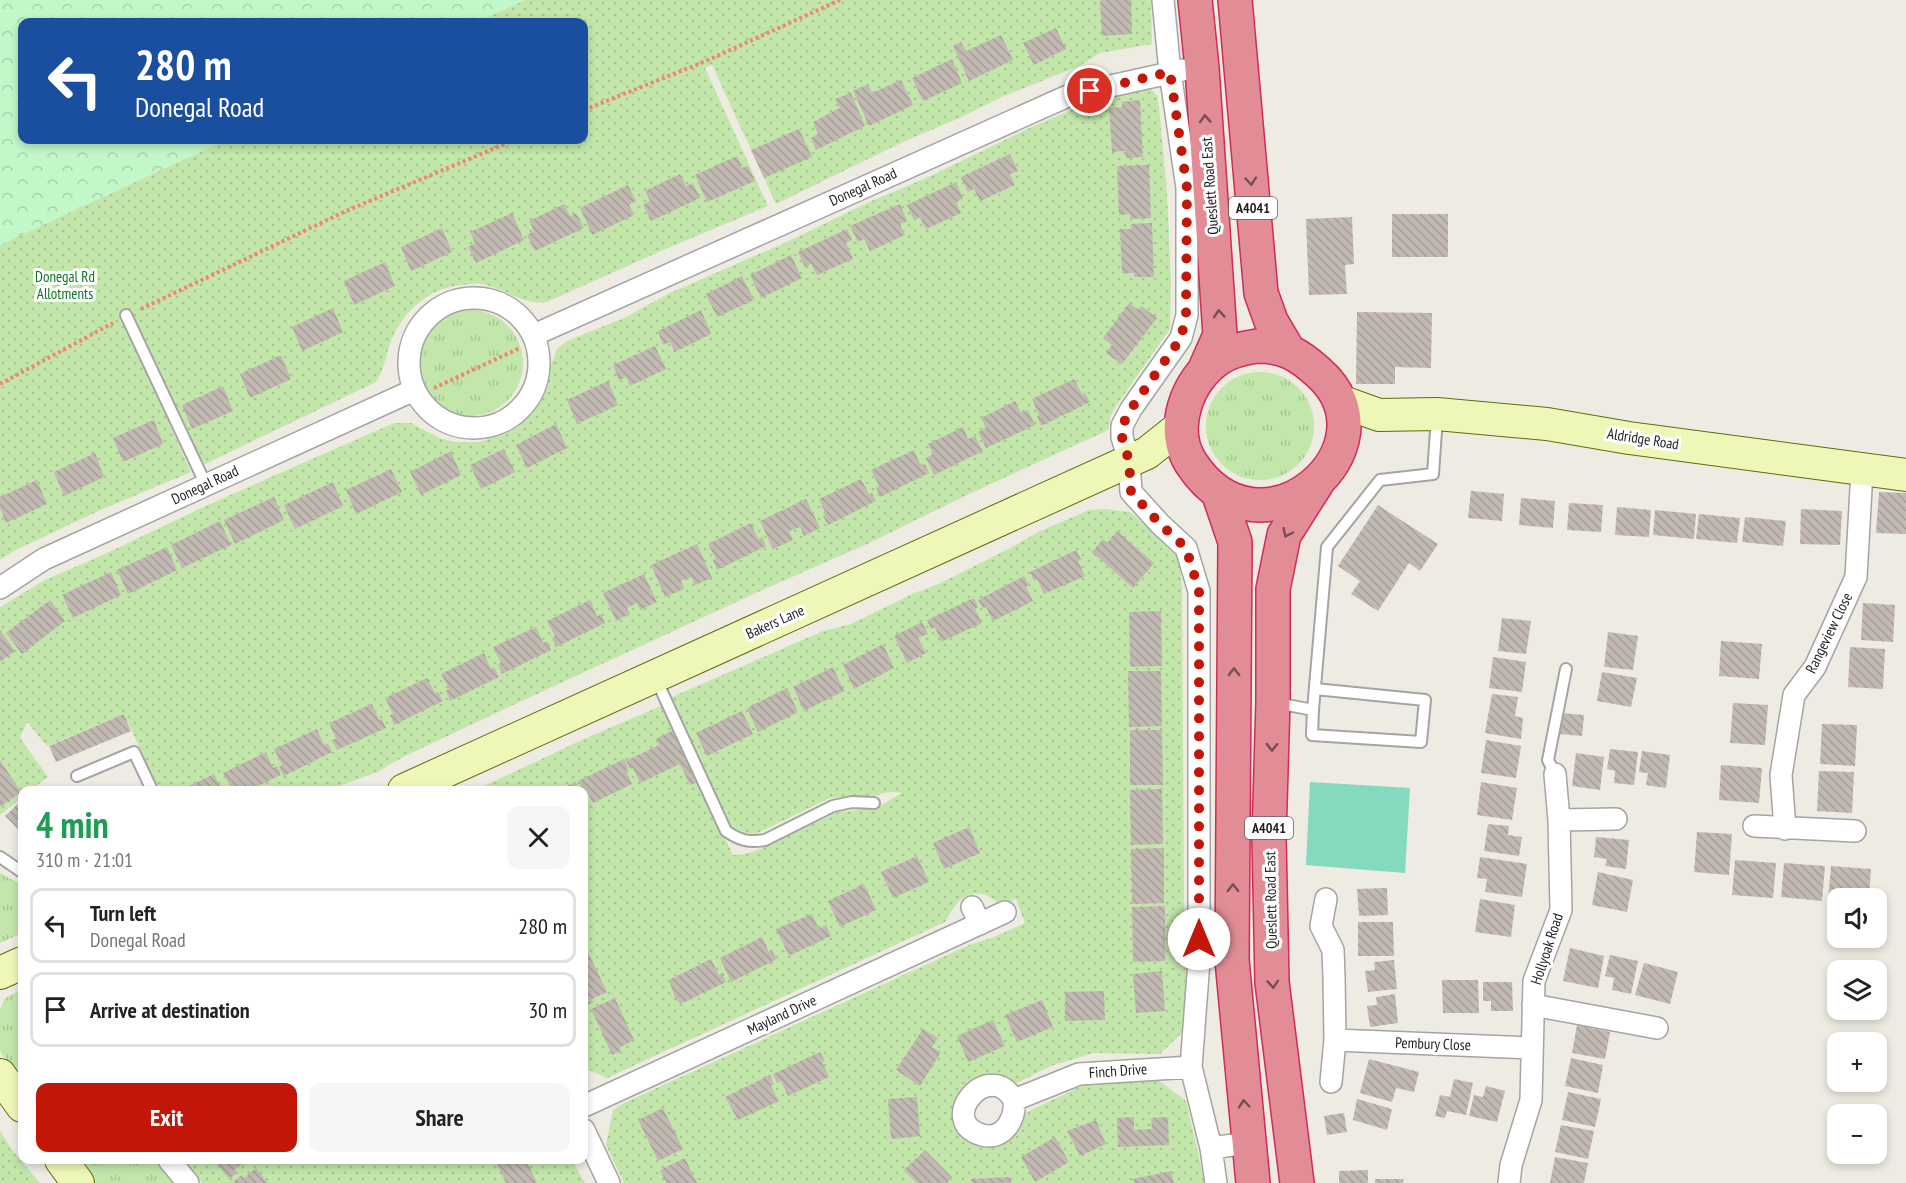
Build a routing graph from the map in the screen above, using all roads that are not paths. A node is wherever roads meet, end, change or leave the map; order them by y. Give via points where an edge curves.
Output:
1 (1163, 0) edge
2 (1195, 0) edge
3 (1235, 0) edge
4 (1241, 60) junction
5 (1202, 68) junction
6 (1170, 72) junction
7 (126, 315) road end
8 (535, 338) junction
9 (1288, 350) junction
10 (1205, 369) junction
11 (416, 393) junction
12 (1340, 401) junction
13 (1437, 414) junction
14 (1379, 415) junction
15 (1181, 426) junction
16 (1343, 434) junction
17 (1138, 457) junction
18 (1189, 459) junction
19 (1862, 471) junction
20 (1906, 475) edge
21 (1317, 483) junction
22 (206, 485) junction
23 (1218, 492) junction
24 (0, 588) edge
25 (1566, 669) dead end
26 (655, 676) junction
27 (1316, 689) junction
28 (1273, 702) junction
29 (1312, 710) junction
30 (1555, 774) joint
31 (77, 777) dead end
32 (150, 786) edge
33 (421, 786) edge
34 (874, 803) dead end
35 (1616, 819) dead end
36 (1559, 820) junction
37 (1754, 826) dead end
38 (1785, 829) junction
39 (1855, 831) dead end
40 (0, 857) edge
41 (18, 869) edge
42 (1326, 898) dead end
43 (1005, 912) dead end
44 (18, 965) edge
45 (0, 973) edge
46 (1533, 1005) junction
47 (1657, 1028) dead end
48 (1335, 1040) junction
49 (1531, 1048) junction
50 (1191, 1067) junction
51 (0, 1075) edge
52 (1331, 1082) dead end
53 (18, 1100) edge
54 (1014, 1100) dead end
55 (588, 1104) edge
56 (1290, 1137) junction
57 (588, 1138) edge
58 (1248, 1143) junction
59 (1211, 1148) junction
60 (64, 1164) edge
61 (172, 1164) edge
62 (78, 1183) edge
63 (188, 1183) edge
64 (609, 1183) edge
65 (1216, 1183) edge
66 (1253, 1183) edge
67 (1297, 1183) edge
68 (1509, 1183) edge

1 - 6 street, Queslett Road East
2 - 5 highway, Queslett Road East / A4041
3 - 4 highway, A4041
4 - 5 highway
4 -> 9 highway, A4041 via 1261,292 1271,321
5 - 6 street, Donegal Road
10 -> 5 highway, Queslett Road East / A4041 via 1220,335
6 - 8 street, Donegal Road via 1070,95
6 - 17 street, Queslett Road East via 1187,188 1186,315 1181,338 1122,426 1122,437
7 - 22 lane
8 - 11 street via 540,365 532,394 519,411 500,423 486,428 449,424 428,410
8 - 11 street via 516,311 500,302 477,297 457,299 435,310 412,342 408,363
9 - 10 highway via 1272,346 1244,348 1228,353
9 - 12 highway via 1326,379
10 - 15 highway via 1190,392
11 - 22 street, Donegal Road
12 - 14 street, Aldridge Road
12 - 16 highway via 1345,421
13 - 14 street, Aldridge Road
13 - 19 street, Aldridge Road via 1547,424
13 - 27 lane via 1432,474 1380,480 1327,547
14 - 16 street, Aldridge Road
15 - 17 street, Bakers Lane
15 - 18 highway
16 - 21 highway via 1333,462
17 - 18 street
17 - 26 street, Bakers Lane
17 - 50 street, Queslett Road East via 1131,492 1186,548 1199,591 1199,961
18 - 23 highway
19 - 20 street, Aldridge Road
19 - 38 street, Rangeview Close via 1856,577 1815,667 1794,695 1781,775
21 - 23 highway via 1294,498 1264,505 1237,501
21 -> 28 highway, Queslett Road East / A4041 via 1284,535 1273,589
22 - 24 street, Donegal Road via 44,559
58 -> 23 highway, A4041 via 1232,960 1235,542
25 - 30 lane via 1548,760
26 - 33 street, Bakers Lane
26 - 34 lane via 726,831 738,840 765,840 833,806
27 - 29 lane
27 - 29 lane via 1425,700 1421,742 1312,735
28 - 29 lane
28 -> 56 highway, Queslett Road East / A4041 via 1269,837 1272,982
30 - 36 street, Hollyoak Road
31 - 32 lane via 134,752
35 - 36 street
36 - 46 street, Hollyoak Road via 1561,910 1534,981
37 - 38 street
38 - 39 street
40 - 41 lane
42 - 48 street via 1321,926 1333,950
43 - 55 street, Mayland Drive via 976,915
44 - 45 street
46 - 47 street, Hollyoak Road
46 - 49 street, Hollyoak Road
48 - 49 street, Pembury Close
48 - 52 street
49 - 68 street, Hollyoak Road via 1531,1100 1510,1165
50 - 54 street, Finch Drive via 1079,1074
50 - 59 street, Queslett Road East
51 - 53 street
56 - 58 highway
56 - 67 highway, Queslett Road East / A4041
57 - 64 street
58 - 59 street
58 - 66 highway, A4041
59 - 65 street, Queslett Road East
60 - 62 street
61 - 63 street

